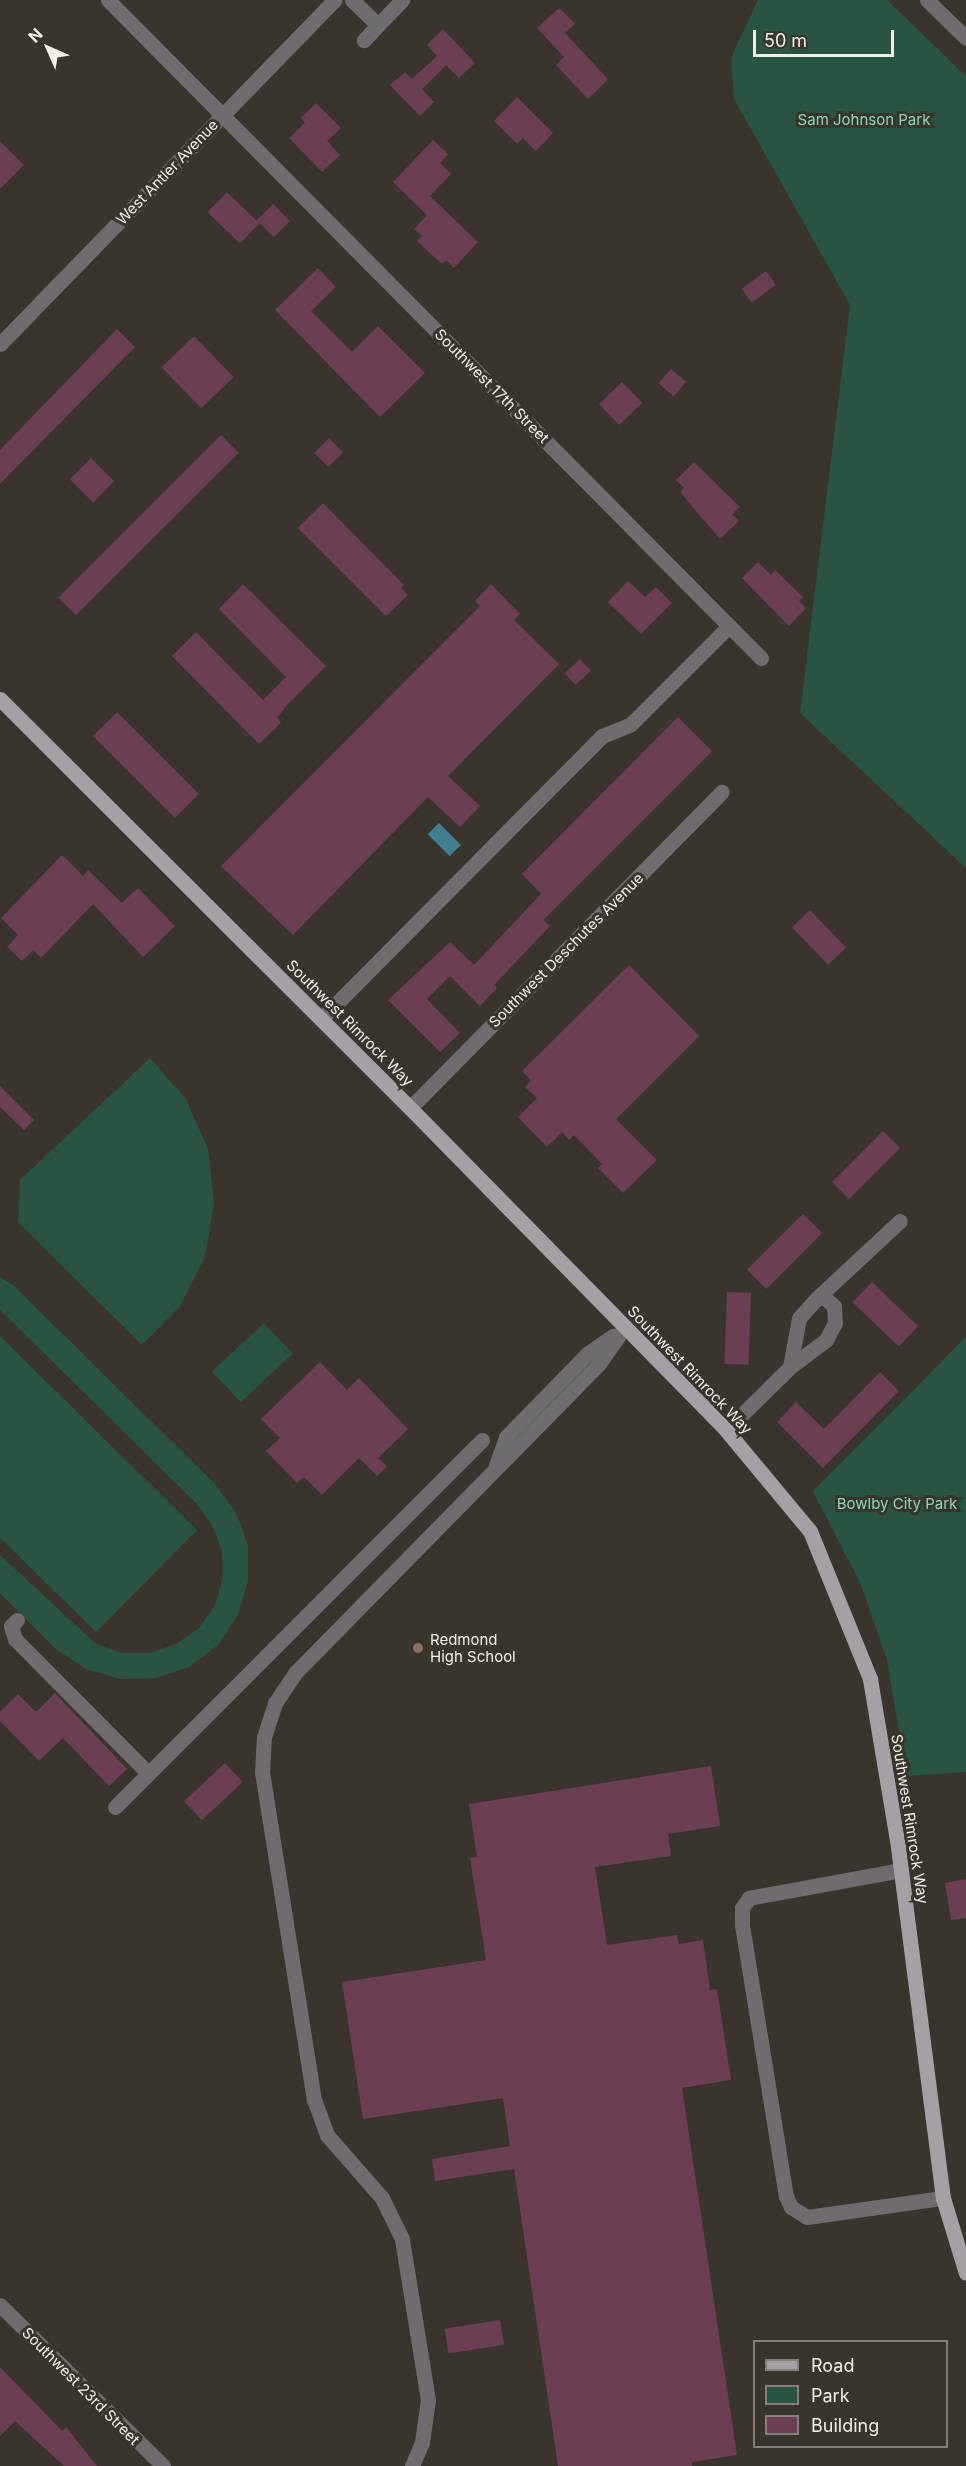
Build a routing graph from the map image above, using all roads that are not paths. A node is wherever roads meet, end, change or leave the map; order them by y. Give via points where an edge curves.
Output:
1 (108, 0) edge
2 (335, 0) edge
3 (352, 0) edge
4 (402, 0) edge
5 (927, 0) edge
6 (378, 25) junction
7 (966, 38) edge
8 (364, 40) dead end
9 (223, 115) junction
10 (0, 344) edge
11 (729, 626) junction
12 (762, 658) dead end
13 (0, 699) edge
14 (722, 792) dead end
15 (321, 1019) junction
16 (410, 1108) junction
17 (900, 1221) dead end
18 (817, 1298) junction
19 (625, 1327) junction
20 (790, 1367) junction
21 (726, 1430) junction
22 (482, 1440) dead end
23 (17, 1620) dead end
24 (148, 1773) junction
25 (115, 1807) dead end
26 (901, 1870) junction
27 (943, 2198) junction
28 (966, 2273) edge
29 (0, 2305) edge
30 (163, 2466) edge
31 (412, 2466) edge

1 - 9 street, Southwest 17th Street
2 - 9 street, West Antler Avenue
3 - 6 street
4 - 6 street
5 - 7 street
6 - 8 street
9 - 10 street, West Antler Avenue
9 - 11 street, Southwest 17th Street
11 - 12 street, Southwest 17th Street
11 - 15 street via 631,724 602,736
13 - 15 main road, Southwest Rimrock Way
14 - 16 street, Southwest Deschutes Avenue
15 - 16 main road, Southwest Rimrock Way
16 - 19 main road, Southwest Rimrock Way
17 - 18 street
18 - 20 street via 799,1318
18 - 20 street via 825,1298 834,1306 835,1323 826,1340
19 - 21 main road, Southwest Rimrock Way
19 - 31 street via 598,1365 295,1673 275,1703 264,1737 262,1773 314,2100 327,2135 382,2198 402,2239 428,2400 422,2442
20 - 21 street
21 - 26 main road, Southwest Rimrock Way via 810,1531 826,1564 870,1679
22 - 24 street
23 - 24 street via 11,1626 15,1639
24 - 25 street
26 - 27 main road, Southwest Rimrock Way
26 - 27 street via 749,1898 742,1908 742,1925 786,2196 792,2207 807,2217
27 - 28 main road, Southwest Rimrock Way
29 - 30 street, Southwest 23rd Street

